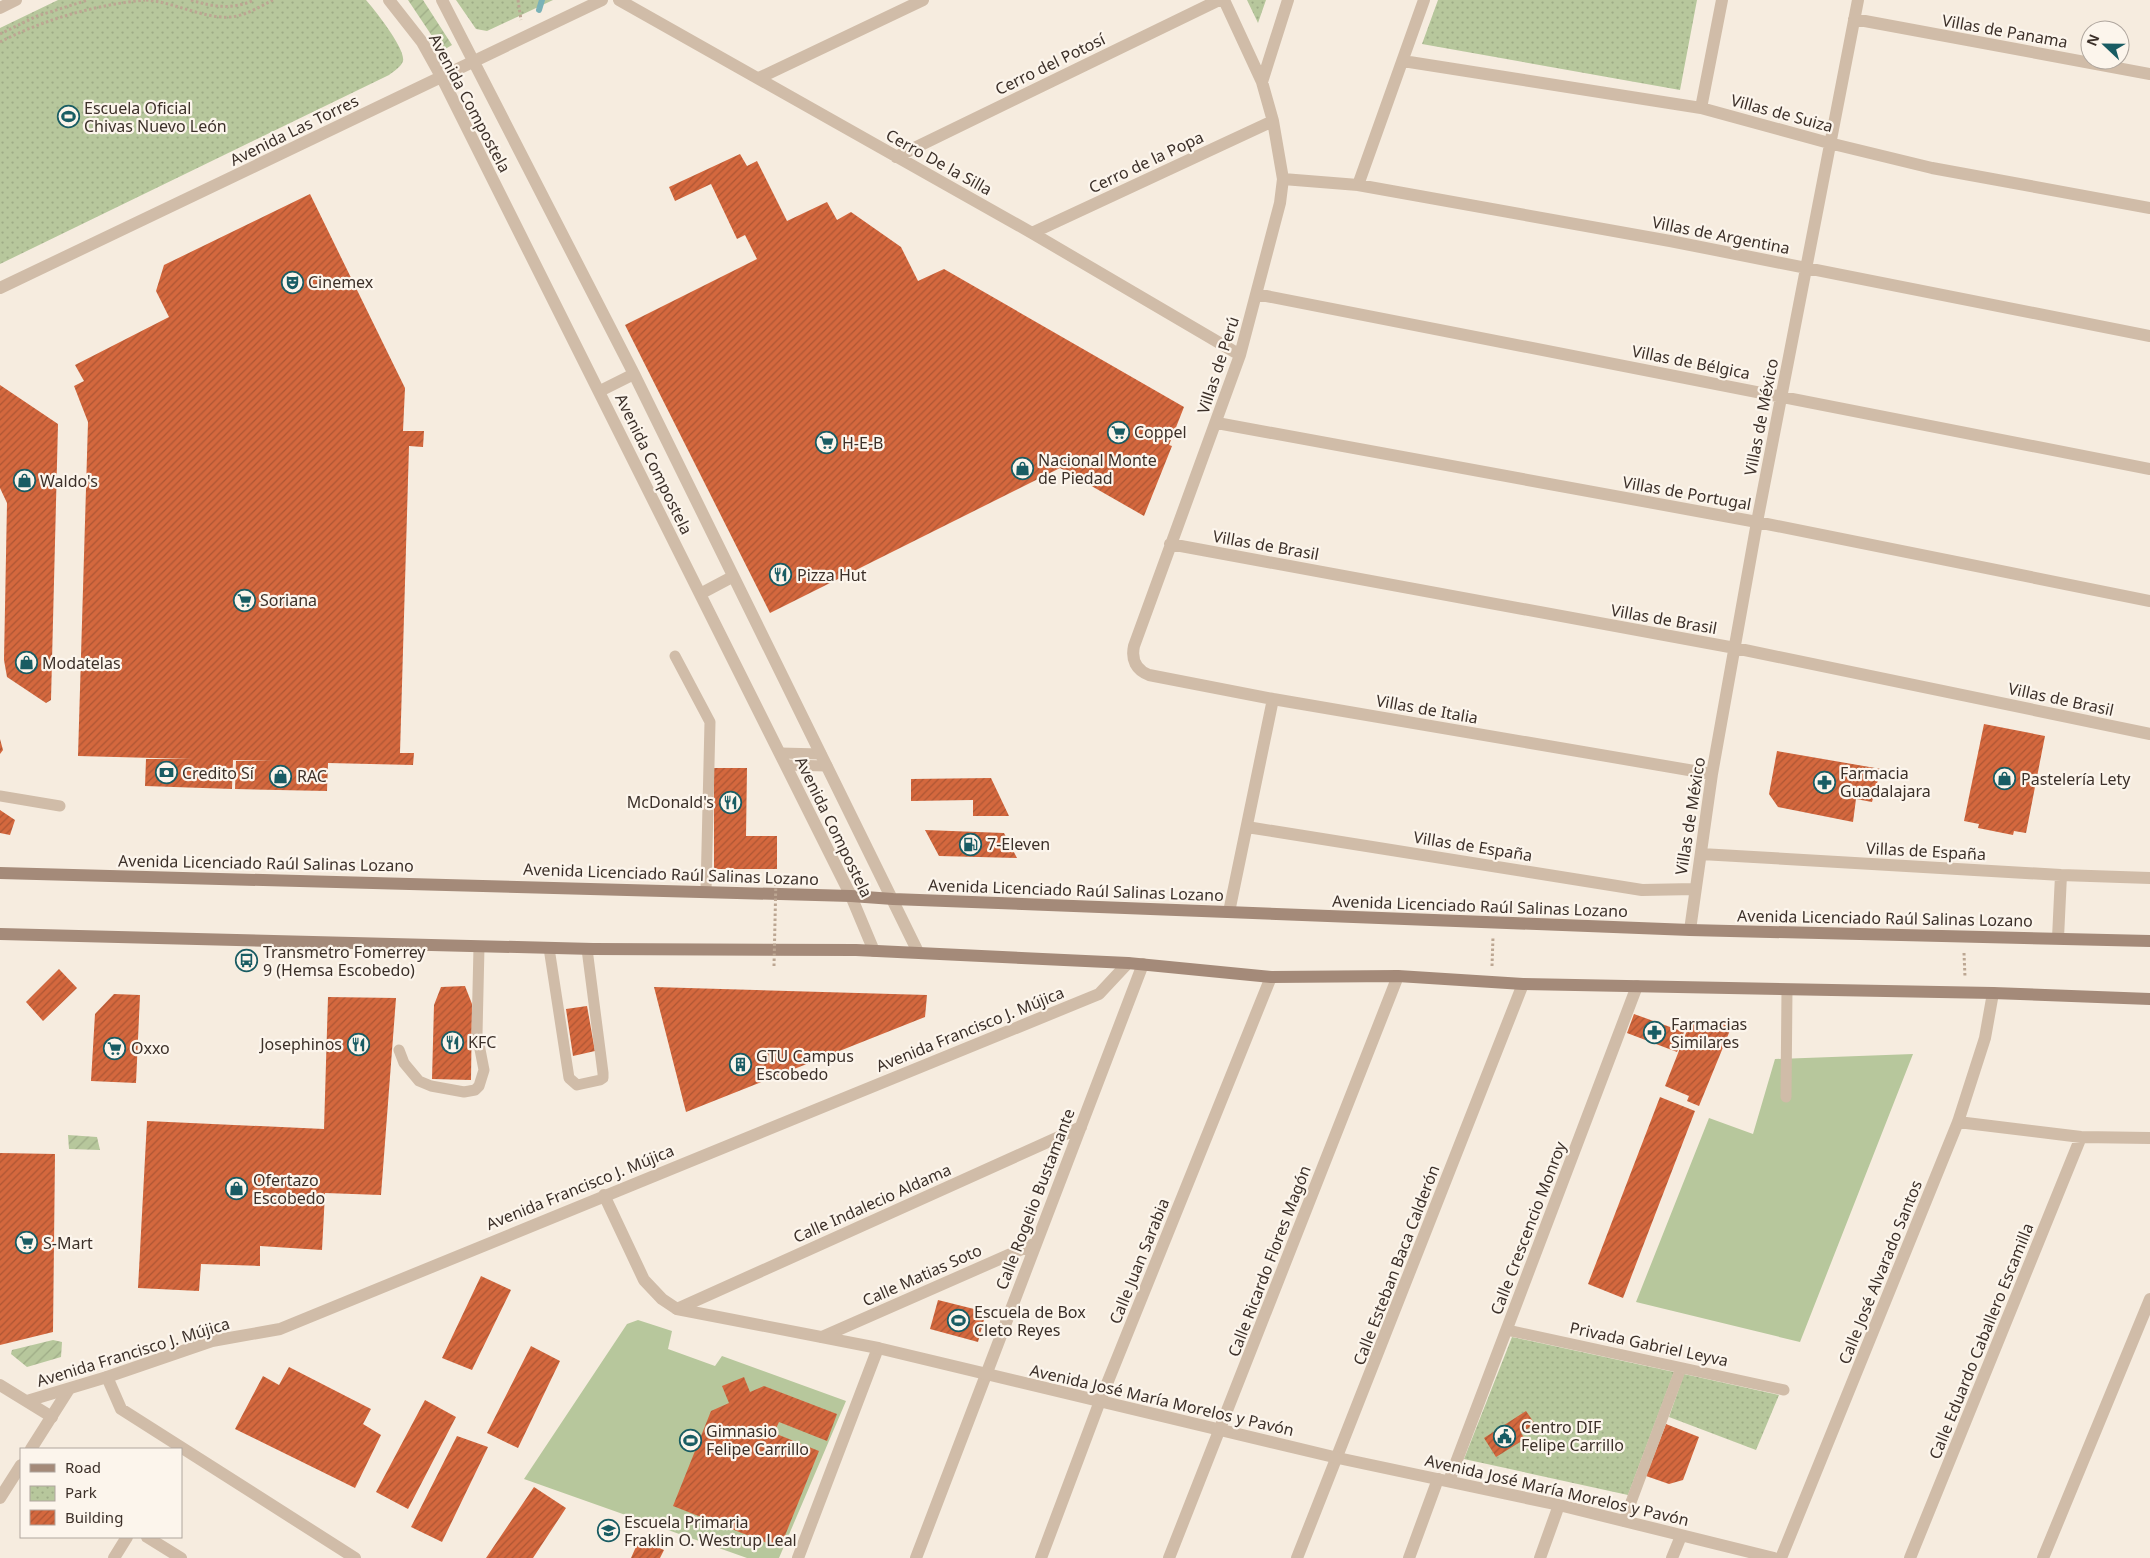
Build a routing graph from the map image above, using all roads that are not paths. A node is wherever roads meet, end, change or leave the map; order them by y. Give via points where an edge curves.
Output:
1 (16, 0) edge
2 (389, 0) edge
3 (442, 0) edge
4 (602, 0) edge
5 (619, 0) edge
6 (923, 0) edge
7 (1219, 0) edge
8 (1224, 0) edge
9 (1288, 0) edge
10 (1424, 0) edge
11 (1722, 0) edge
12 (1858, 0) edge
13 (0, 8) edge
14 (1854, 19) junction
15 (1403, 61) junction
16 (473, 62) junction
17 (2150, 74) edge
18 (442, 78) junction
19 (759, 78) junction
20 (1262, 82) junction
21 (1701, 108) junction
22 (1273, 121) junction
23 (1829, 143) junction
24 (896, 157) junction
25 (1284, 179) junction
26 (1358, 185) junction
27 (2150, 208) edge
28 (1032, 233) junction
29 (1805, 268) junction
30 (0, 288) edge
31 (1256, 294) junction
32 (2150, 336) edge
33 (1240, 355) junction
34 (634, 374) junction
35 (600, 391) junction
36 (1782, 396) junction
37 (1217, 423) junction
38 (2150, 469) edge
39 (1757, 522) junction
40 (1170, 544) junction
41 (732, 577) junction
42 (700, 594) junction
43 (2150, 601) edge
44 (1735, 648) junction
45 (674, 656) dead end
46 (1138, 669) joint
47 (1273, 699) junction
48 (2150, 734) edge
49 (780, 753) junction
50 (820, 754) junction
51 (786, 765) junction
52 (827, 766) junction
53 (1712, 774) junction
54 (0, 796) edge
55 (60, 806) dead end
56 (1246, 827) junction
57 (1701, 854) junction
58 (0, 873) edge
59 (2061, 875) junction
60 (2150, 878) edge
61 (1695, 889) junction
62 (706, 891) junction
63 (851, 896) junction
64 (893, 899) junction
65 (1229, 912) junction
66 (1690, 930) junction
67 (0, 934) edge
68 (2058, 938) junction
69 (2150, 941) edge
70 (479, 947) junction
71 (549, 948) junction
72 (586, 949) junction
73 (874, 951) junction
74 (918, 952) junction
75 (1128, 963) junction
76 (1143, 964) junction
77 (1398, 976) junction
78 (1271, 977) junction
79 (1523, 984) junction
80 (1637, 986) junction
81 (1787, 990) junction
82 (1993, 993) junction
83 (2150, 999) edge
84 (400, 1050) dead end
85 (1786, 1097) dead end
86 (1958, 1122) junction
87 (1081, 1127) junction
88 (2081, 1137) junction
89 (2150, 1138) edge
90 (604, 1195) junction
91 (1036, 1243) junction
92 (2150, 1299) edge
93 (676, 1310) junction
94 (1507, 1330) junction
95 (822, 1337) junction
96 (878, 1348) junction
97 (1681, 1368) junction
98 (985, 1375) junction
99 (107, 1377) junction
100 (0, 1385) edge
101 (69, 1389) junction
102 (1784, 1390) dead end
103 (1100, 1401) junction
104 (27, 1402) junction
105 (52, 1417) junction
106 (1220, 1430) junction
107 (32, 1448) edge
108 (1338, 1458) junction
109 (20, 1467) edge
110 (1443, 1480) junction
111 (0, 1498) edge
112 (1559, 1505) junction
113 (1624, 1521) junction
114 (1681, 1536) junction
115 (126, 1538) edge
116 (149, 1538) edge
117 (114, 1558) edge
118 (181, 1558) edge
119 (355, 1558) edge
120 (798, 1558) edge
121 (916, 1558) edge
122 (1041, 1558) edge
123 (1169, 1558) edge
124 (1297, 1558) edge
125 (1409, 1558) edge
126 (1540, 1558) edge
127 (1672, 1558) edge
128 (1774, 1558) edge
129 (1782, 1558) edge
130 (1910, 1558) edge
131 (2043, 1558) edge

1 - 13 street
2 - 18 street, Avenida Compostela via 422,42
3 - 16 street, Avenida Compostela
4 - 16 street, Avenida Las Torres
5 - 19 street, Cerro De la Silla
6 - 19 street
7 - 24 street, Cerro del Potosí
8 - 20 street
9 - 20 street
10 - 15 street
11 - 21 street
12 - 14 street, Villas de México
14 - 17 street, Villas de Panama
14 - 23 street, Villas de México
15 - 21 street, Villas de Suiza
15 - 26 street
16 - 18 street, Avenida Las Torres
16 - 34 street, Avenida Compostela
18 - 30 street, Avenida Las Torres
18 - 35 street, Avenida Compostela
19 - 24 street, Cerro De la Silla
20 - 22 street
21 - 23 street, Villas de Suiza
22 - 25 street
22 - 28 street, Cerro de la Popa
23 - 27 street, Villas de Suiza via 1932,168
23 - 29 street, Villas de México
24 - 28 street, Cerro De la Silla
25 - 26 street, Villas de Argentina
25 - 31 street, Villas de Perú
26 - 29 street, Villas de Argentina
28 - 33 street, Cerro De la Silla
29 - 32 street, Villas de Argentina
29 - 36 street, Villas de México
31 - 33 street, Villas de Perú
31 - 36 street, Villas de Bélgica
33 - 37 street, Villas de Perú
34 - 35 street
34 - 41 street, Avenida Compostela
35 - 42 street, Avenida Compostela
36 - 38 street, Villas de Bélgica
36 - 39 street, Villas de México
37 - 39 street, Villas de Portugal
37 - 40 street, Villas de Perú
39 - 43 street, Villas de Portugal
39 - 44 street, Villas de México
40 - 44 street, Villas de Brasil
40 - 46 street, Villas de Perú via 1134,646
41 - 42 street
41 - 50 street, Avenida Compostela
42 - 49 street, Avenida Compostela
44 - 48 street, Villas de Brasil
44 - 53 street, Villas de México
45 - 62 lane via 710,722
46 - 47 street, Villas de Italia via 1149,675
47 - 53 street, Villas de Italia
47 - 56 street
49 - 50 lane
49 - 51 street, Avenida Compostela
50 - 52 street, Avenida Compostela
51 - 52 lane
51 - 63 street, Avenida Compostela
52 - 64 street, Avenida Compostela
53 - 57 street, Villas de México
54 - 55 lane
56 - 61 street, Villas de España via 1642,890
56 - 65 street
57 - 59 street, Villas de España
57 - 61 street, Villas de México
58 - 62 main road, Avenida Licenciado Raúl Salinas Lozano
59 - 60 street, Villas de España
59 - 68 street
61 - 66 street, Villas de México
62 - 63 main road, Avenida Licenciado Raúl Salinas Lozano
63 - 64 main road, Avenida Licenciado Raúl Salinas Lozano
63 - 73 street, Avenida Compostela
64 - 65 main road, Avenida Licenciado Raúl Salinas Lozano
64 - 74 street, Avenida Compostela
65 - 66 main road, Avenida Licenciado Raúl Salinas Lozano
66 - 68 main road, Avenida Licenciado Raúl Salinas Lozano
67 - 70 main road
68 - 69 main road, Avenida Licenciado Raúl Salinas Lozano
70 - 71 main road
70 - 84 lane via 477,1034 484,1070 479,1086 464,1092 419,1081 404,1063
71 - 72 main road
71 - 72 lane via 569,1078 577,1085 603,1078
72 - 73 main road
73 - 74 main road
74 - 75 main road
75 - 76 main road
75 - 90 street, Avenida Francisco J. Mújica via 1099,994
76 - 78 main road
76 - 87 street, Calle Rogelio Bustamante
77 - 78 main road
77 - 79 main road
77 - 106 street, Calle Ricardo Flores Magón
78 - 103 street, Calle Juan Sarabia
79 - 80 main road
79 - 108 street, Calle Esteban Baca Calderón
80 - 81 main road
80 - 94 street, Calle Crescencio Monroy
81 - 82 main road
81 - 85 lane
82 - 83 main road
82 - 86 street, Calle José Alvarado Santos via 1985,1038
86 - 88 street
86 - 129 street, Calle José Alvarado Santos
87 - 91 street, Calle Rogelio Bustamante
87 - 93 street, Calle Indalecio Aldama
88 - 89 street
88 - 130 street, Calle Eduardo Caballero Escamilla
90 - 93 street, Avenida José María Morelos y Pavón via 644,1280
90 - 99 street, Avenida Francisco J. Mújica via 280,1329 212,1341
91 - 95 street, Calle Matias Soto
91 - 98 street, Calle Rogelio Bustamante
92 - 131 street
93 - 95 street, Avenida José María Morelos y Pavón
94 - 97 lane, Privada Gabriel Leyva
94 - 110 street, Calle Crescencio Monroy
95 - 96 street, Avenida José María Morelos y Pavón
96 - 98 street, Avenida José María Morelos y Pavón
96 - 120 street
97 - 102 lane, Privada Gabriel Leyva
97 - 113 lane
98 - 103 street, Avenida José María Morelos y Pavón
98 - 121 street, Calle Rogelio Bustamante
99 - 101 street, Avenida Francisco J. Mújica
99 - 119 street via 121,1409
100 - 104 street
101 - 104 street, Avenida Francisco J. Mújica
101 - 105 street
103 - 106 street, Avenida José María Morelos y Pavón
103 - 122 street, Calle Juan Sarabia
104 - 105 street
105 - 107 street
106 - 108 street, Avenida José María Morelos y Pavón
106 - 123 street, Calle Ricardo Flores Magón
108 - 110 street, Avenida José María Morelos y Pavón
108 - 124 street, Calle Esteban Baca Calderón
109 - 111 street
110 - 112 street, Avenida José María Morelos y Pavón
110 - 125 street, Calle Crescencio Monroy
112 - 113 street, Avenida José María Morelos y Pavón
112 - 126 street
113 - 114 street, Avenida José María Morelos y Pavón
114 - 127 street
114 - 128 street, Avenida José María Morelos y Pavón
115 - 117 street
116 - 118 street

